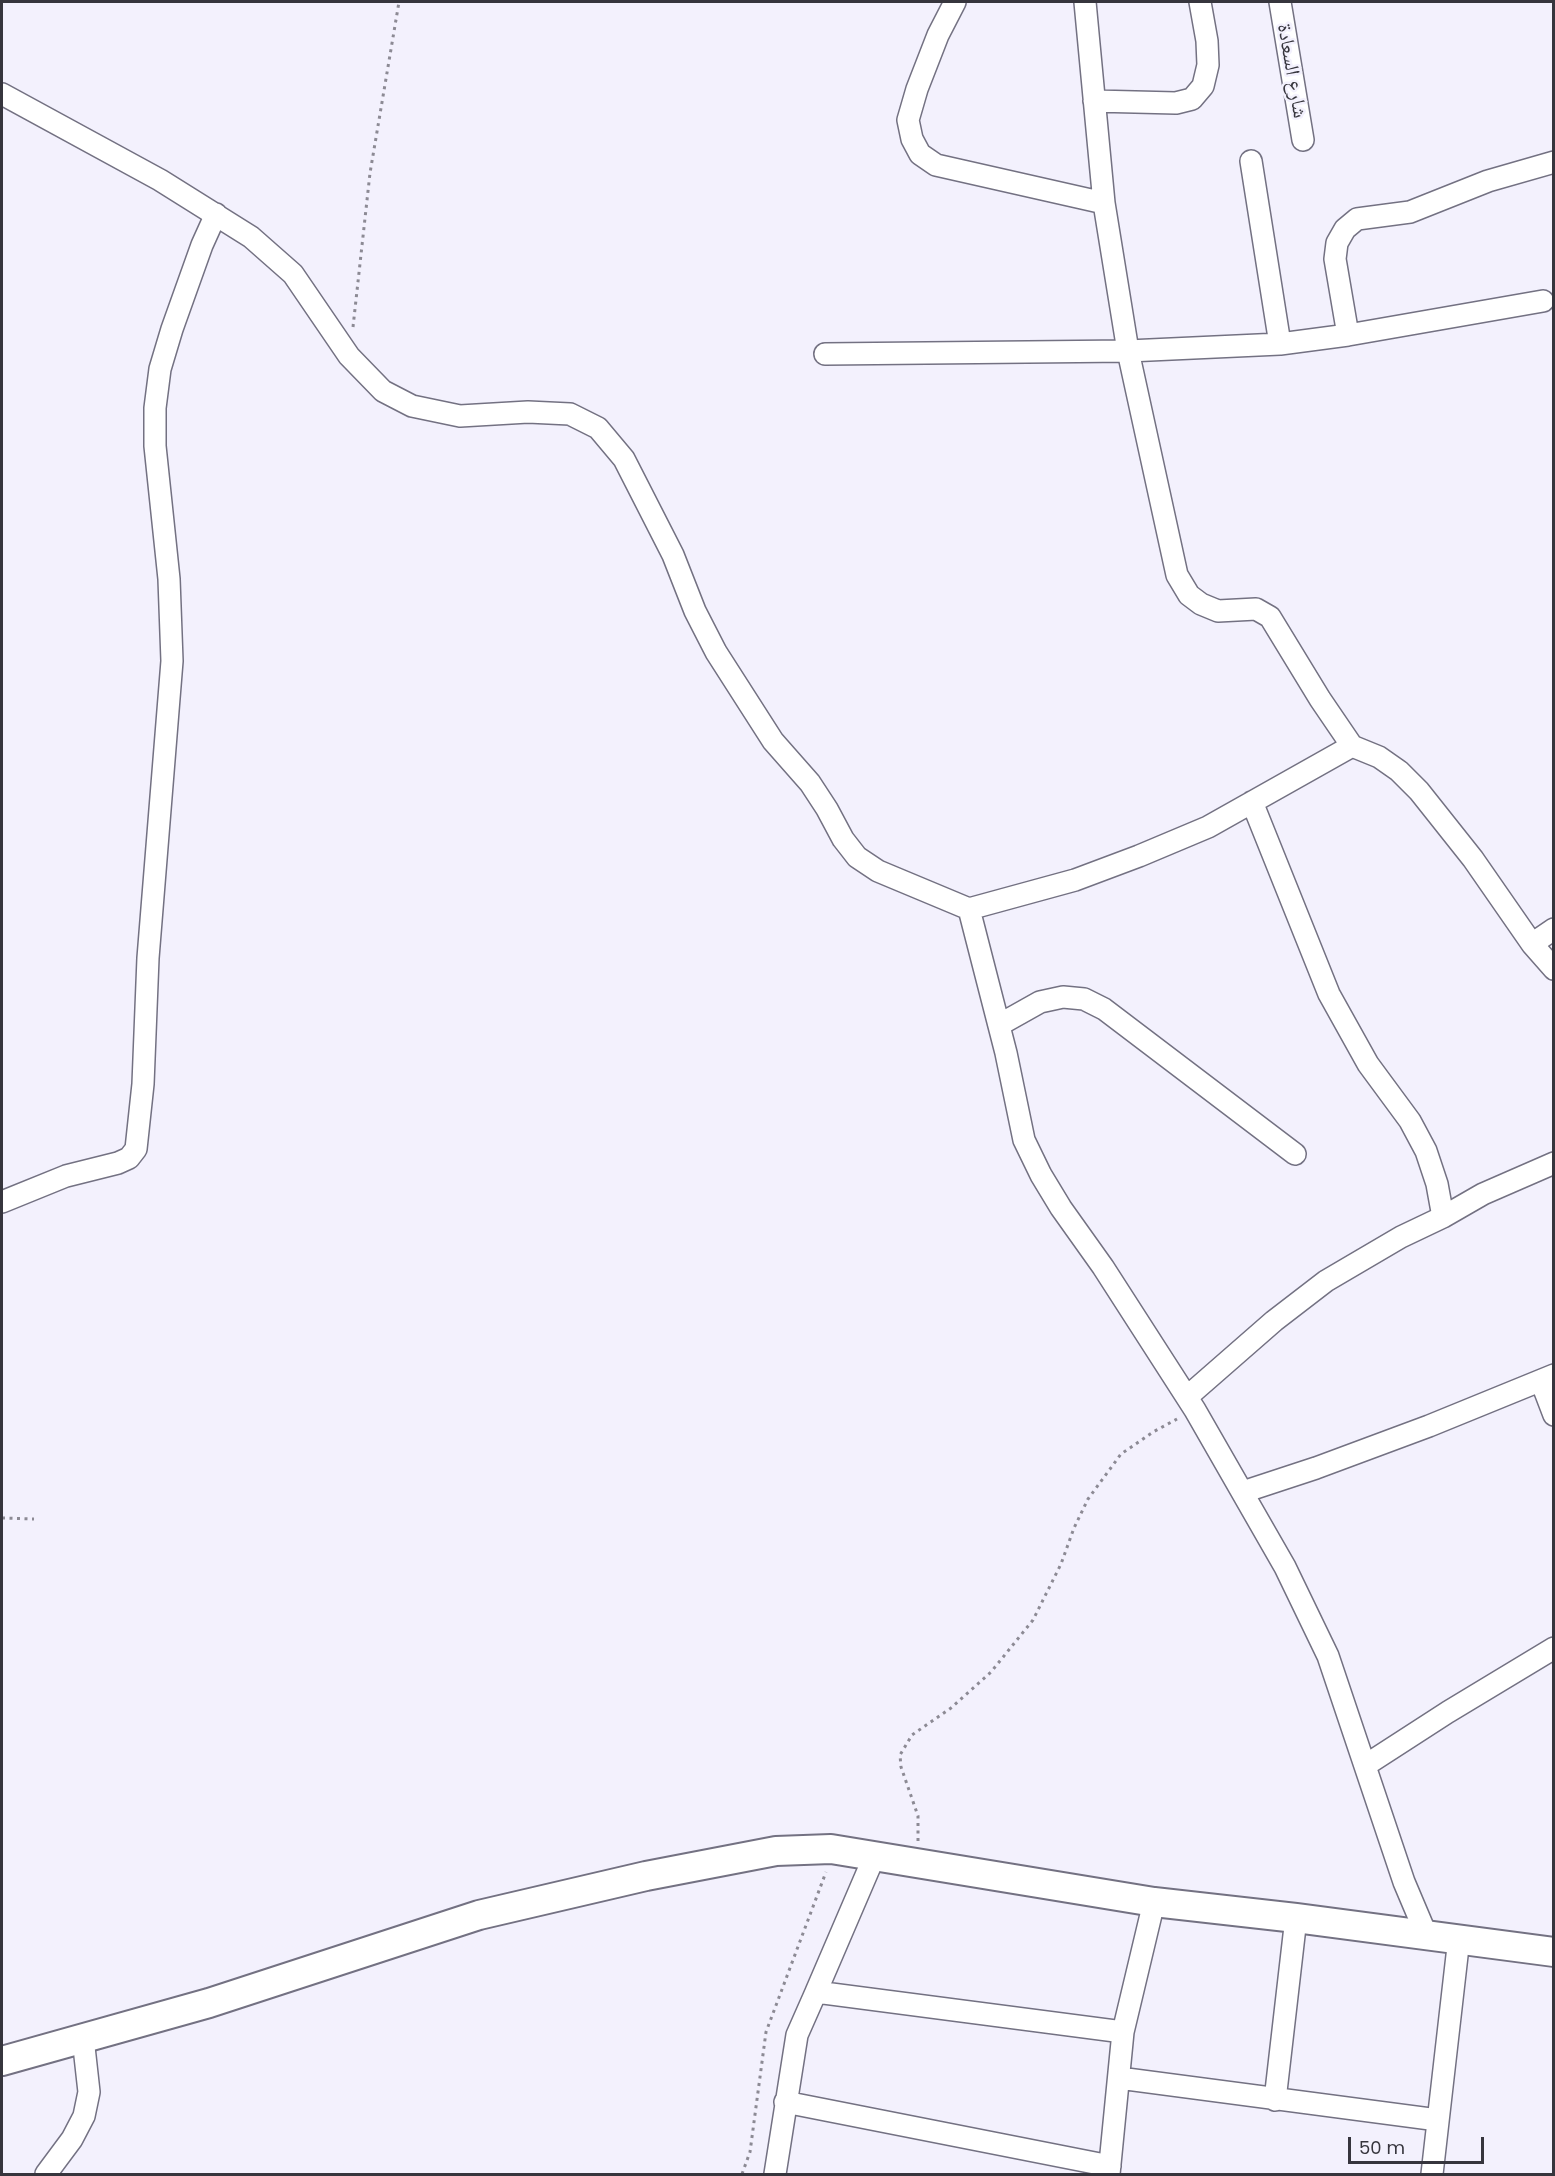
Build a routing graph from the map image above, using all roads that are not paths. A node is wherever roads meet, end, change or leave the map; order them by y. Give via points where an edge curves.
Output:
1 (955, 2) edge
2 (1085, 2) edge
3 (1200, 2) edge
4 (1280, 2) edge
5 (2, 94) edge
6 (1094, 101) junction
7 (1303, 140) dead end
8 (1251, 161) dead end
9 (1554, 162) edge
10 (1104, 202) junction
11 (216, 214) junction
12 (1544, 301) dead end
13 (1348, 335) junction
14 (1280, 344) junction
15 (1128, 351) junction
16 (825, 354) dead end
17 (1352, 746) junction
18 (1252, 802) junction
19 (969, 909) junction
20 (1554, 928) edge
21 (1532, 944) junction
22 (1554, 969) edge
23 (999, 1025) junction
24 (1295, 1154) dead end
25 (1554, 1163) edge
26 (2, 1202) edge
27 (1443, 1217) junction
28 (1547, 1378) edge
29 (1191, 1404) junction
30 (1554, 1414) edge
31 (1243, 1492) junction
32 (1554, 1648) edge
33 (1366, 1766) junction
34 (874, 1857) junction
35 (1154, 1902) junction
36 (1296, 1917) junction
37 (1426, 1934) junction
38 (1459, 1938) junction
39 (1554, 1952) edge
40 (816, 1992) junction
41 (1124, 2032) junction
42 (83, 2038) junction
43 (2, 2061) edge
44 (1119, 2078) junction
45 (1275, 2100) junction
46 (785, 2102) junction
47 (1438, 2120) junction
48 (1109, 2170) edge
49 (46, 2175) edge
50 (775, 2175) edge
51 (1432, 2175) edge

1 - 10 street via 917,88 908,120 920,153 936,165
2 - 6 street
3 - 6 street via 1208,65 1203,86 1192,99 1176,103
4 - 7 street, شارع السعادة
5 - 11 street
6 - 10 street
8 - 14 street
9 - 13 street via 1488,181 1410,212 1357,219 1345,229 1337,243 1335,259
10 - 15 street
11 - 19 street via 251,237 293,274 350,356 383,391 412,406 460,417 528,412 570,414 598,429 624,459 716,652 773,741 828,808 843,839 857,857 878,871
11 - 26 street via 172,328 160,369 155,408 172,661 136,1149 118,1163 66,1176
12 - 13 street
13 - 14 street
14 - 15 street
15 - 16 street
15 - 17 street via 1177,575 1189,595 1201,604 1218,611 1256,609 1270,617
17 - 18 street
17 - 21 street via 1400,771 1473,859
18 - 19 street via 1208,827 1139,856 1075,880
18 - 27 street via 1329,994 1368,1064 1410,1121 1426,1151
19 - 23 street
20 - 21 street
21 - 22 street
23 - 24 street via 1040,1002 1063,997 1083,999 1104,1009
23 - 29 street via 1024,1140 1041,1175
25 - 27 street via 1483,1194
27 - 29 street via 1401,1236 1326,1281 1274,1321
28 - 30 street
28 - 31 street via 1429,1426
29 - 31 street
31 - 33 street via 1328,1656
32 - 33 street
33 - 37 street via 1404,1882
34 - 35 street
34 - 40 street
34 - 42 street via 831,1849 776,1851 479,1915 209,2003
35 - 36 street
35 - 41 street
36 - 37 street
36 - 45 street
37 - 38 street
38 - 39 street
38 - 47 street
40 - 41 street
40 - 46 street via 797,2035
41 - 44 street
42 - 43 street
42 - 49 street via 89,2092 84,2116
44 - 45 street
44 - 48 street
45 - 47 street
46 - 48 street
46 - 50 street
47 - 51 street

